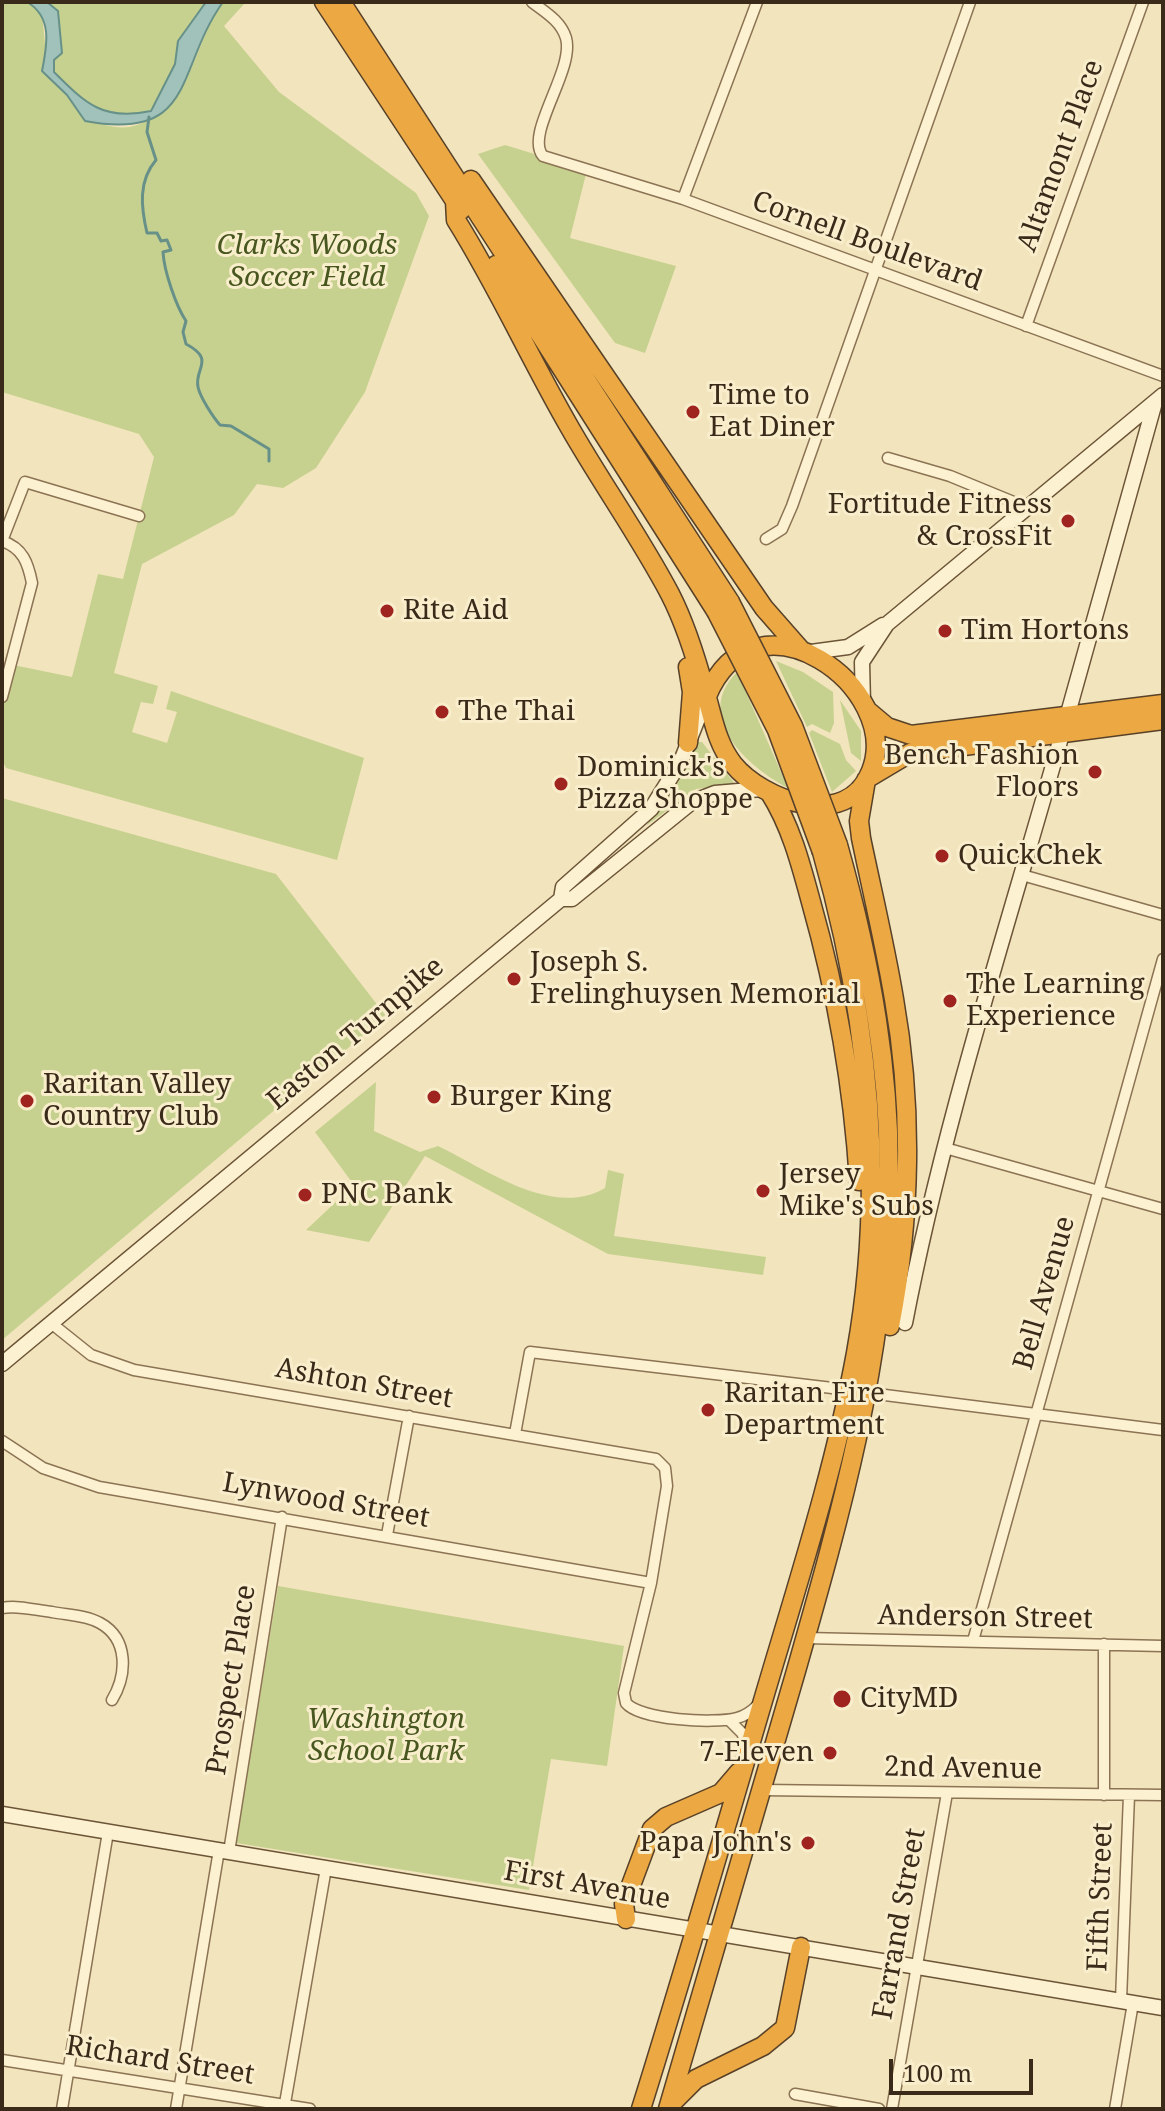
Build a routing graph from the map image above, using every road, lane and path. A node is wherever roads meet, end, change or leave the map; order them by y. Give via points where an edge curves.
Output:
1 (324, 2) edge
2 (341, 2) edge
3 (532, 2) edge
4 (757, 2) edge
5 (970, 2) edge
6 (1143, 2) edge
7 (392, 80) junction
8 (683, 199) junction
9 (455, 201) junction
10 (876, 271) junction
11 (1026, 326) junction
12 (1163, 376) edge
13 (1159, 398) edge
14 (888, 458) dead end
15 (1028, 508) junction
16 (139, 516) dead end
17 (629, 525) junction
18 (766, 539) dead end
19 (723, 606) junction
20 (887, 624) junction
21 (806, 650) junction
22 (707, 696) junction
23 (2, 697) edge
24 (1163, 704) edge
25 (865, 707) junction
26 (1163, 720) edge
27 (1064, 725) junction
28 (688, 743) junction
29 (867, 779) junction
30 (766, 791) junction
31 (830, 848) junction
32 (1022, 875) junction
33 (561, 899) junction
34 (1163, 915) edge
35 (1163, 959) edge
36 (945, 1148) junction
37 (1099, 1191) junction
38 (1163, 1209) edge
39 (862, 1307) junction
40 (51, 1323) junction
41 (905, 1323) dead end
42 (2, 1364) edge
43 (849, 1390) junction
44 (869, 1393) junction
45 (1036, 1414) junction
46 (409, 1416) junction
47 (1163, 1430) edge
48 (515, 1434) junction
49 (2, 1441) edge
50 (282, 1517) junction
51 (387, 1535) junction
52 (651, 1583) junction
53 (2, 1608) edge
54 (805, 1638) junction
55 (973, 1641) junction
56 (1104, 1644) junction
57 (1163, 1646) edge
58 (112, 1700) dead end
59 (763, 1701) junction
60 (729, 1720) junction
61 (747, 1757) junction
62 (762, 1790) junction
63 (947, 1793) junction
64 (1104, 1795) junction
65 (1129, 1795) junction
66 (1163, 1795) edge
67 (2, 1814) edge
68 (108, 1832) junction
69 (224, 1851) junction
70 (326, 1868) junction
71 (626, 1919) junction
72 (697, 1930) junction
73 (718, 1934) junction
74 (801, 1947) junction
75 (918, 1968) junction
76 (1127, 2001) junction
77 (1163, 2008) edge
78 (2, 2060) edge
79 (69, 2070) junction
80 (179, 2089) junction
81 (795, 2094) dead end
82 (284, 2107) edge
83 (668, 2108) edge
84 (62, 2109) edge
85 (176, 2109) edge
86 (310, 2109) edge
87 (641, 2109) edge
88 (879, 2109) edge
89 (892, 2109) edge
90 (1115, 2109) edge

1 - 9 highway
2 - 7 highway
3 - 8 street, Cornell Boulevard via 551,16 567,41 566,60 539,138 540,153
4 - 8 street
5 - 10 street
6 - 11 street, Altamont Place
7 - 19 highway
7 - 21 highway via 413,99 551,292 764,608
8 - 10 street, Cornell Boulevard
9 - 17 highway via 456,220
9 - 19 highway
10 - 11 street, Cornell Boulevard
10 - 18 street via 792,506 782,529
11 - 12 street, Cornell Boulevard
13 - 15 street
13 - 27 street
14 - 15 street via 963,480
15 - 20 street
16 - 23 street via 25,482 2,541 20,551 32,583
17 - 22 highway via 680,616
17 - 28 highway via 630,543 674,626 690,675
19 - 31 highway, bridge via 793,726
20 - 21 street via 848,647
20 - 25 street via 862,662
21 - 22 highway via 758,647 736,655 719,671
21 - 25 highway via 852,688
22 - 28 street, Easton Turnpike
22 - 30 highway via 724,750 742,774
24 - 27 highway
25 - 27 highway via 887,727 911,735
25 - 29 highway via 875,748
26 - 27 highway
27 - 29 highway via 910,753
27 - 32 street
28 - 33 street, Easton Turnpike via 651,809 563,887
29 - 30 highway via 842,799 821,806
29 - 44 highway via 859,821 895,1002 907,1148 898,1277 882,1364
30 - 33 street, Easton Turnpike via 715,793 692,802 572,899
30 - 39 highway via 785,818 801,865 840,1019 857,1145
31 - 39 highway via 865,1071 870,1196
31 - 44 highway via 866,950 887,1139 884,1279
32 - 34 street
32 - 36 street
33 - 40 street, Easton Turnpike
35 - 37 street, Bell Avenue
36 - 37 street
36 - 41 street
37 - 38 street
37 - 45 street, Bell Avenue
39 - 43 highway
40 - 42 street, Easton Turnpike
40 - 46 street, Ashton Street via 91,1355 122,1367
43 - 48 street via 530,1352
43 - 59 highway
44 - 45 street
44 - 54 highway
45 - 47 street
45 - 55 street, Bell Avenue
46 - 48 street, Ashton Street
46 - 51 street
48 - 52 street, Ashton Street via 651,1457 663,1464 667,1479
49 - 50 street, Lynwood Street via 71,1480
50 - 51 street, Lynwood Street
50 - 69 street, Prospect Place
51 - 52 street, Lynwood Street
52 - 60 street via 626,1703 645,1715
53 - 58 street via 86,1618 112,1631 123,1656 119,1689
54 - 55 street, Anderson Street
54 - 62 highway
55 - 56 street, Anderson Street
56 - 57 street, Anderson Street
56 - 64 street, Fifth Street
59 - 60 street
59 - 61 highway
60 - 61 street via 742,1733
61 - 71 highway via 721,1793 666,1817 652,1829 624,1904
61 - 72 highway
62 - 63 street, 2nd Avenue
62 - 73 highway
63 - 64 street, 2nd Avenue
63 - 75 street, Farrand Street
64 - 65 street, 2nd Avenue
65 - 66 street, 2nd Avenue
65 - 76 street, Fifth Street
67 - 68 street, First Avenue
68 - 69 street, First Avenue
68 - 79 street
69 - 70 street, First Avenue
69 - 80 street, Prospect Place
70 - 71 street, First Avenue
70 - 82 street
71 - 72 street, First Avenue
72 - 73 street, First Avenue
72 - 87 highway
73 - 74 street, First Avenue
73 - 83 highway
74 - 75 street, First Avenue
74 - 83 highway via 785,2028 763,2046 696,2079
75 - 76 street, First Avenue
75 - 89 street, Farrand Street
76 - 77 street, First Avenue
76 - 90 street, Fifth Street
78 - 79 street, Richard Street
79 - 80 street, Richard Street
79 - 84 street
80 - 82 street, Richard Street
80 - 85 street, Prospect Place
81 - 88 street
82 - 86 street, Richard Street

